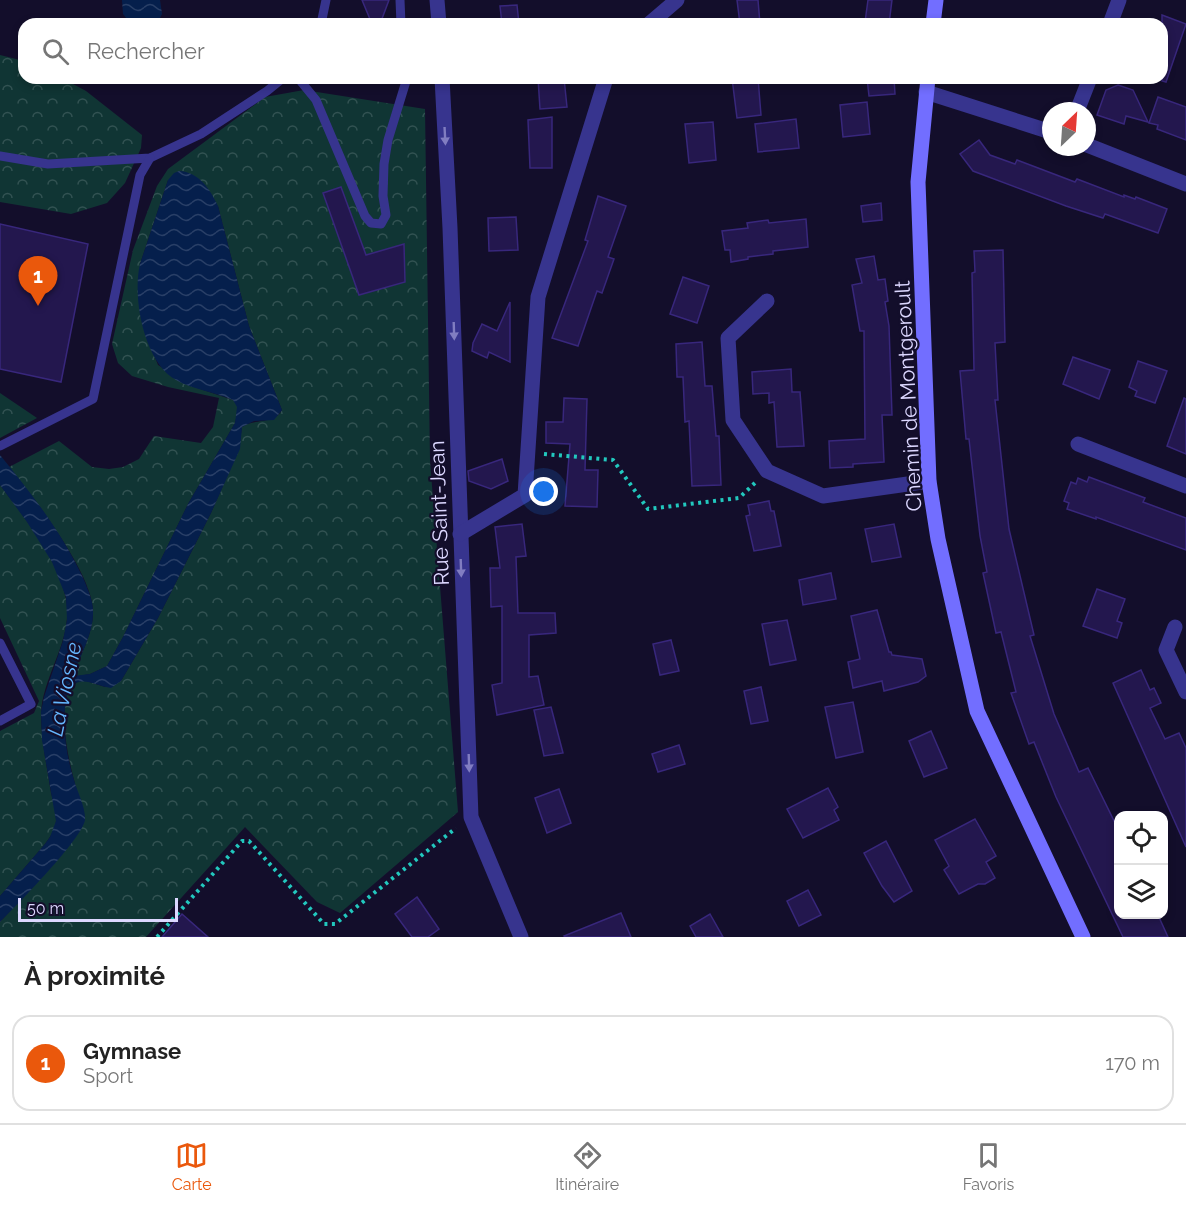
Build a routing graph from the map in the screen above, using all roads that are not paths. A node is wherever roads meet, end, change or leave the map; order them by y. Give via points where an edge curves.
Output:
1 (326, 0) edge
2 (400, 0) edge
3 (437, 0) edge
4 (677, 0) edge
5 (936, 0) edge
6 (1119, 0) edge
7 (322, 18) edge
8 (402, 18) edge
9 (438, 18) edge
10 (656, 18) edge
11 (934, 18) edge
12 (1112, 18) edge
13 (276, 84) edge
14 (303, 84) edge
15 (406, 84) edge
16 (442, 84) edge
17 (604, 84) edge
18 (1088, 84) edge
19 (927, 85) edge
20 (1081, 102) edge
21 (1042, 129) edge
22 (1096, 148) edge
23 (0, 156) edge
24 (150, 158) junction
25 (1186, 184) edge
26 (767, 301) dead end
27 (1078, 444) dead end
28 (0, 446) edge
29 (929, 481) junction
30 (1186, 486) edge
31 (460, 534) junction
32 (1175, 627) dead end
33 (0, 643) edge
34 (1186, 692) edge
35 (0, 722) edge
36 (521, 937) edge
37 (1083, 937) edge

1 - 7 lane
2 - 8 lane
3 - 9 street
4 - 10 street
5 - 11 street
6 - 12 street
13 - 24 lane via 201,134
14 - 15 lane via 316,100 365,216 371,223 381,224 386,215 383,196 388,140
16 -> 31 street, Rue Saint-Jean
17 - 31 street via 538,297 525,495
18 - 20 street
19 - 21 street
19 - 29 street, Chemin de Montgeroult via 918,182
22 - 25 street
23 - 24 lane via 48,164
24 - 28 lane via 140,176 93,399
26 - 29 street via 728,339 733,420 767,471 823,496
27 - 30 street
29 - 37 street, Chemin de Montgeroult via 950,597 978,711
31 -> 36 street, Rue Saint-Jean via 471,817
32 - 34 street via 1166,650
33 - 35 lane via 32,704

